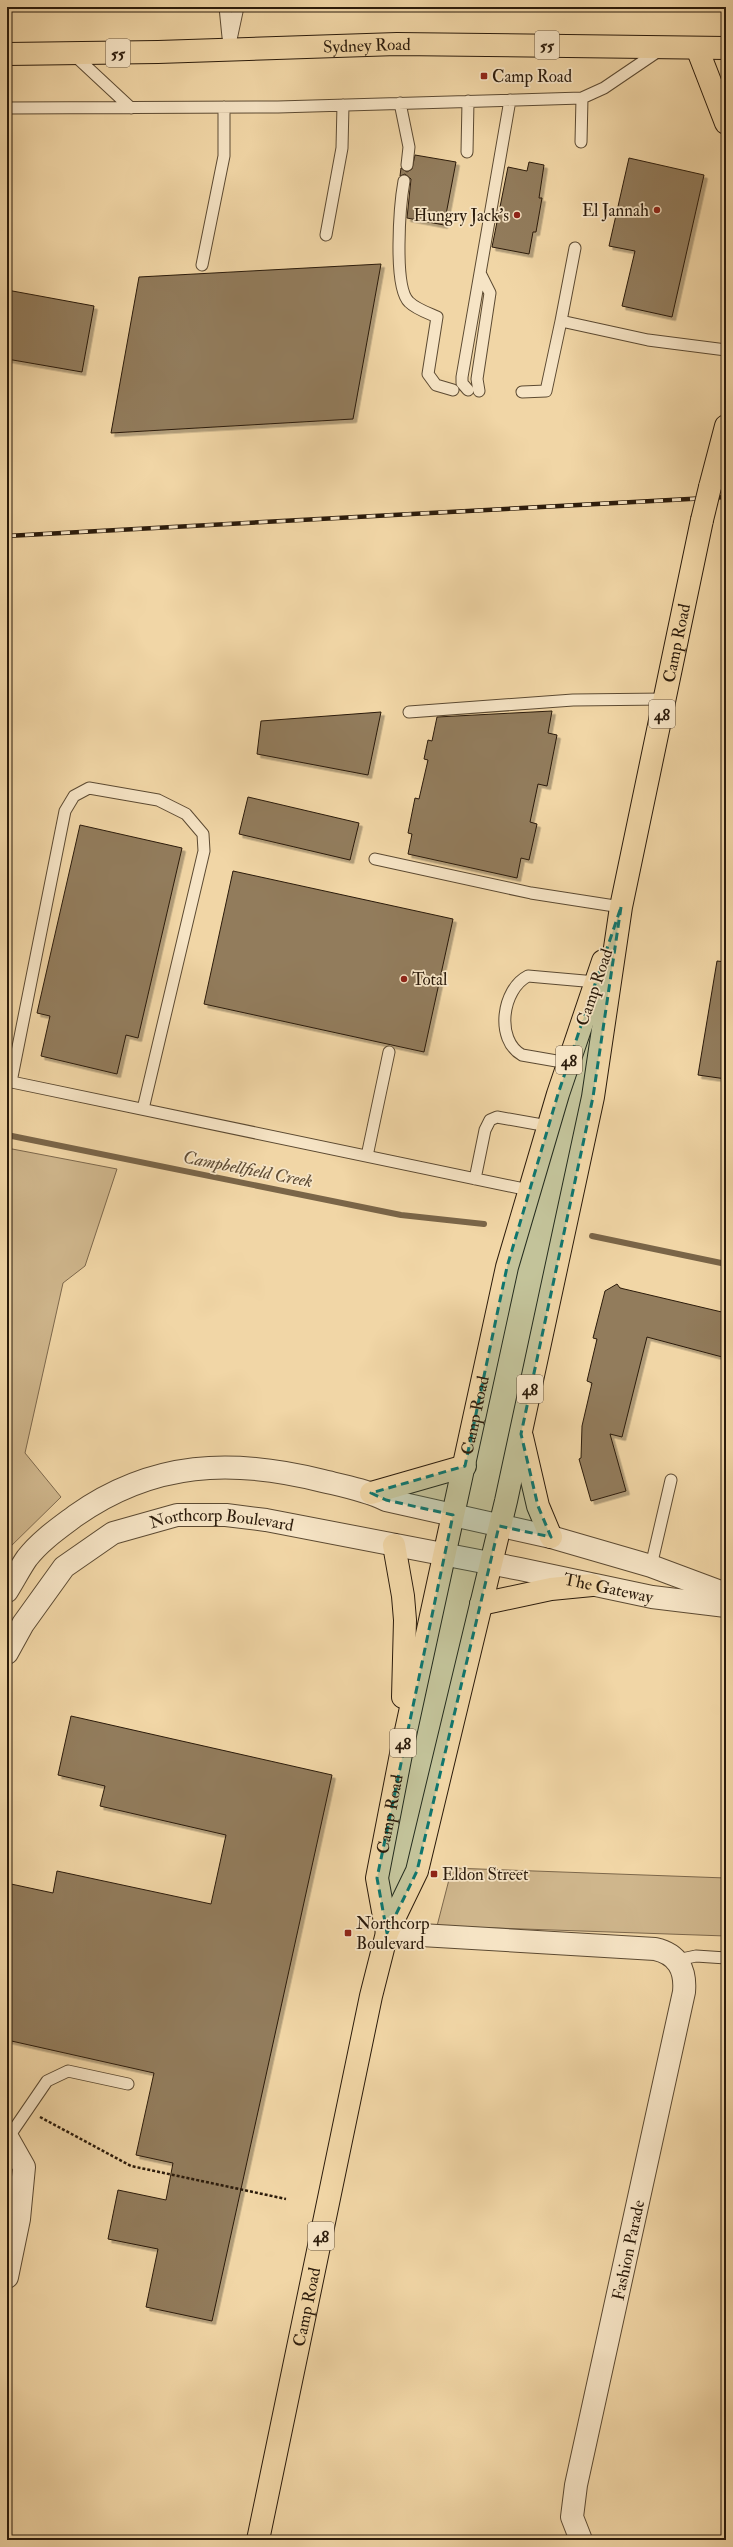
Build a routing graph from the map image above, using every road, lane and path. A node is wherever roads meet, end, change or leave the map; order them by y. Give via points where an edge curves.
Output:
1 (225, 7) edge
2 (238, 7) edge
3 (697, 48) junction
4 (726, 48) edge
5 (229, 49) junction
6 (662, 49) junction
7 (7, 54) edge
8 (73, 54) junction
9 (582, 98) junction
10 (510, 100) junction
11 (468, 101) junction
12 (400, 103) junction
13 (343, 104) junction
14 (224, 107) junction
15 (7, 108) edge
16 (130, 108) junction
17 (726, 123) edge
18 (581, 142) dead end
19 (467, 152) dead end
20 (407, 165) dead end
21 (404, 181) dead end
22 (326, 235) dead end
23 (576, 248) dead end
24 (202, 265) dead end
25 (561, 321) junction
26 (726, 350) edge
27 (453, 390) dead end
28 (474, 390) dead end
29 (522, 392) dead end
30 (726, 426) edge
31 (665, 699) junction
32 (409, 712) dead end
33 (375, 859) dead end
34 (621, 907) junction
35 (596, 982) junction
36 (389, 1052) dead end
37 (568, 1064) junction
38 (9, 1081) edge
39 (143, 1109) junction
40 (548, 1126) junction
41 (367, 1156) junction
42 (475, 1179) junction
43 (529, 1190) junction
44 (521, 1434) junction
45 (465, 1466) junction
46 (671, 1480) dead end
47 (371, 1493) junction
48 (453, 1515) junction
49 (500, 1526) junction
50 (551, 1537) junction
51 (394, 1545) junction
52 (444, 1555) junction
53 (491, 1563) junction
54 (651, 1566) junction
55 (592, 1585) junction
56 (7, 1591) edge
57 (726, 1594) edge
58 (482, 1604) junction
59 (726, 1606) edge
60 (7, 1654) edge
61 (402, 1749) junction
62 (387, 1933) junction
63 (726, 1958) edge
64 (677, 1960) junction
65 (128, 2084) dead end
66 (25, 2110) junction
67 (7, 2137) edge
68 (286, 2199) dead end
69 (7, 2277) edge
70 (258, 2540) edge
71 (581, 2540) edge

1 - 5 lane
2 - 5 lane
3 - 4 main road, Sydney Road / 55
3 - 6 main road, Sydney Road / 55
3 - 17 main road
5 - 6 main road, Sydney Road / 55 via 494,43
5 - 8 main road, Sydney Road / 55
6 - 9 lane via 604,88
7 - 8 main road, Sydney Road / 55
8 - 16 lane
9 - 10 lane
9 - 18 lane
10 - 11 lane
10 - 28 lane via 462,377 462,383
11 - 12 lane
11 - 19 lane
12 - 13 lane
12 - 20 lane via 409,147
13 - 14 lane
13 - 22 lane via 342,148
14 - 16 lane
14 - 24 lane via 224,156
15 - 16 lane
21 - 27 lane via 400,227 400,270 403,291 408,302 437,316 428,374 436,386
23 - 25 lane
25 - 26 lane via 648,340
25 - 29 lane via 546,391
30 - 31 main road, Camp Road / 48, bridge via 702,520
31 - 32 lane via 573,700
31 - 34 main road, Camp Road / 48
33 - 34 lane via 531,893
34 - 35 main road, Camp Road / 48
34 - 44 main road, Camp Road / 48 via 593,1097
35 - 37 main road, Camp Road / 48
35 - 37 lane via 528,976 514,988 509,1000 505,1016 506,1032 516,1051 522,1055
36 - 41 lane
37 - 40 main road, Camp Road / 48
38 - 39 lane
38 - 39 lane via 65,811 74,796 89,788 158,800 186,814 203,834 204,851
39 - 41 lane
40 - 42 lane via 497,1117 490,1120 485,1130
40 - 43 main road, Camp Road / 48
41 - 42 lane
42 - 43 lane
43 - 45 main road, Camp Road / 48 via 507,1267
44 - 49 main road, Camp Road / 48
44 - 50 main road via 538,1506
45 - 47 main road
45 - 48 main road, Camp Road / 48
46 - 54 lane
47 - 48 street via 386,1500
47 - 56 street via 281,1470 237,1467 181,1470 120,1488 56,1530 28,1557
48 - 49 street
48 - 52 main road, Camp Road / 48
49 - 50 street, The Gateway
49 - 53 main road, Camp Road / 48
50 - 54 street, The Gateway
51 - 52 street, Northcorp Boulevard
51 - 60 street, Northcorp Boulevard via 266,1520 226,1515 177,1515 113,1533 64,1567 23,1624
51 - 61 main road via 405,1620
52 - 53 street, Northcorp Boulevard
52 - 61 main road, Camp Road / 48
53 - 55 street, The Gateway
53 - 58 main road, Camp Road / 48
54 - 57 street, The Gateway
55 - 58 main road via 551,1589
55 - 59 street, The Gateway via 652,1597
58 - 62 main road, Camp Road / 48 via 417,1870
61 - 62 main road, Camp Road / 48 via 377,1878
62 - 64 street via 655,1949 666,1952
62 - 70 main road, Camp Road / 48 via 371,1996
63 - 64 lane via 696,1956
64 - 71 street, Fashion Parade via 686,1980 684,1992 576,2485 572,2517
65 - 66 lane via 68,2071 48,2081
66 - 67 lane
66 - 68 path via 53,2122 131,2166
67 - 69 street via 24,2167 19,2219

